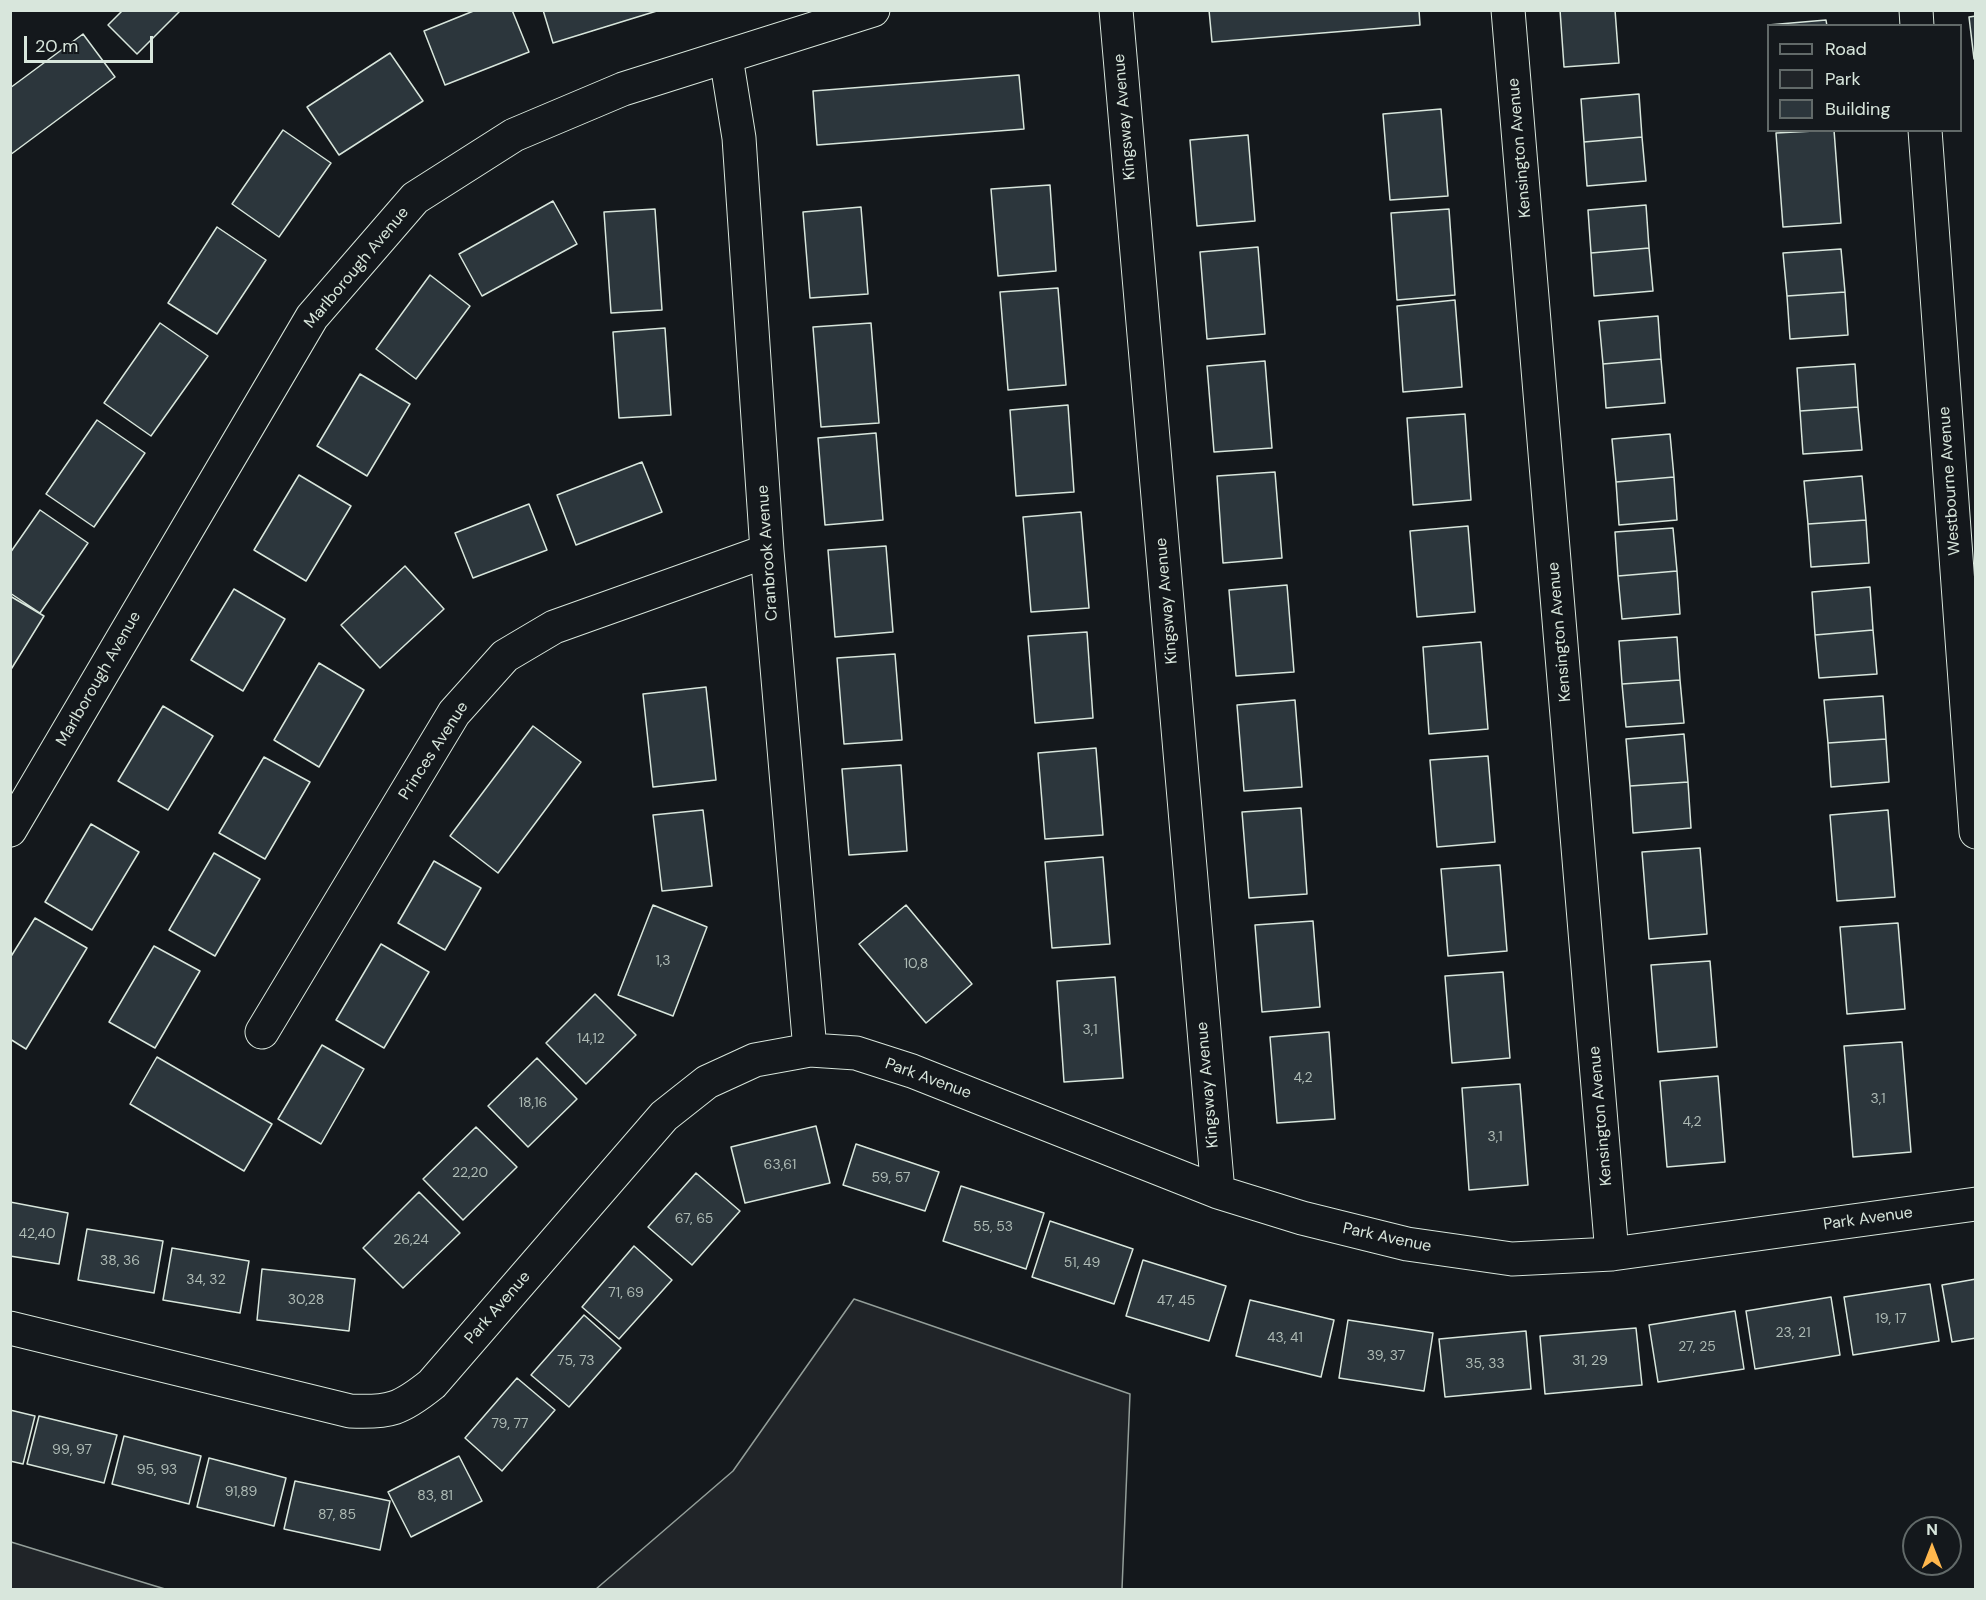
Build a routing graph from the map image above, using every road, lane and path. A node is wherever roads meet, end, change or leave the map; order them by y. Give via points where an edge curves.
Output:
1 (873, 10) edge
2 (1116, 10) edge
3 (1508, 10) edge
4 (726, 57) junction
5 (1925, 132) edge
6 (767, 551) junction
7 (10, 830) edge
8 (1976, 832) edge
9 (262, 1032) dead end
10 (810, 1050) junction
11 (1218, 1192) junction
12 (1976, 1204) edge
13 (1612, 1254) junction
14 (10, 1328) edge

1 - 4 street, Marlborough Avenue
2 - 11 street, Kingsway Avenue
3 - 13 street, Kensington Avenue
4 - 6 street, Cranbrook Avenue via 739,138
4 - 7 street, Marlborough Avenue via 623,89 514,135 415,198 312,317
5 - 8 street, Westbourne Avenue
6 - 9 street, Princes Avenue via 554,627 505,656 454,713
6 - 10 street, Cranbrook Avenue
10 - 11 street, Park Avenue via 856,1053 912,1071
10 - 14 street, Park Avenue via 755,1060 707,1082 664,1116 432,1384 410,1402 382,1412 350,1411
11 - 13 street, Park Avenue via 1407,1244 1512,1259
12 - 13 street, Park Avenue

